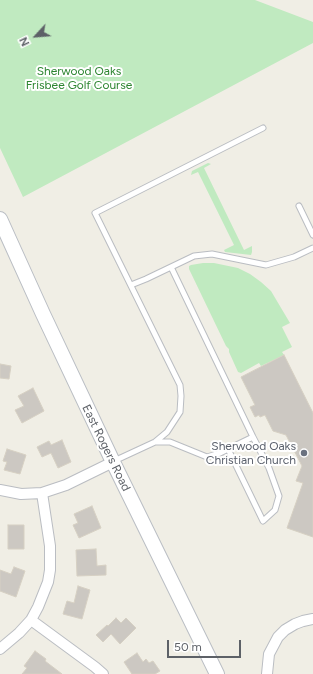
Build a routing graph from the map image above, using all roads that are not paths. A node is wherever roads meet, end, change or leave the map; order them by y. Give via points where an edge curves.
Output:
1 (262, 128) dead end
2 (299, 206) dead end
3 (0, 219) edge
4 (313, 235) edge
5 (313, 248) edge
6 (171, 267) junction
7 (130, 285) junction
8 (253, 437) junction
9 (155, 442) junction
10 (228, 449) junction
11 (113, 462) junction
12 (0, 490) edge
13 (42, 493) junction
14 (313, 619) edge
15 (31, 620) junction
16 (0, 649) edge
17 (103, 674) edge
18 (218, 674) edge
19 (267, 674) edge

1 - 7 lane via 95,213
2 - 4 lane
3 - 11 main road, East Rogers Road
5 - 6 lane via 294,257 266,265 212,254 194,256
6 - 7 lane
6 - 8 lane
7 - 9 lane via 180,385 180,412 167,432
8 - 10 lane
8 - 10 lane via 269,468 279,496 275,510 263,522
9 - 10 lane via 170,442 207,457
9 - 11 lane
11 - 13 street via 66,485
11 - 18 main road, East Rogers Road
12 - 13 street via 21,494
13 - 15 street via 50,546 50,570 44,594
14 - 19 street via 295,624 278,637 269,654
15 - 16 street
15 - 17 street

